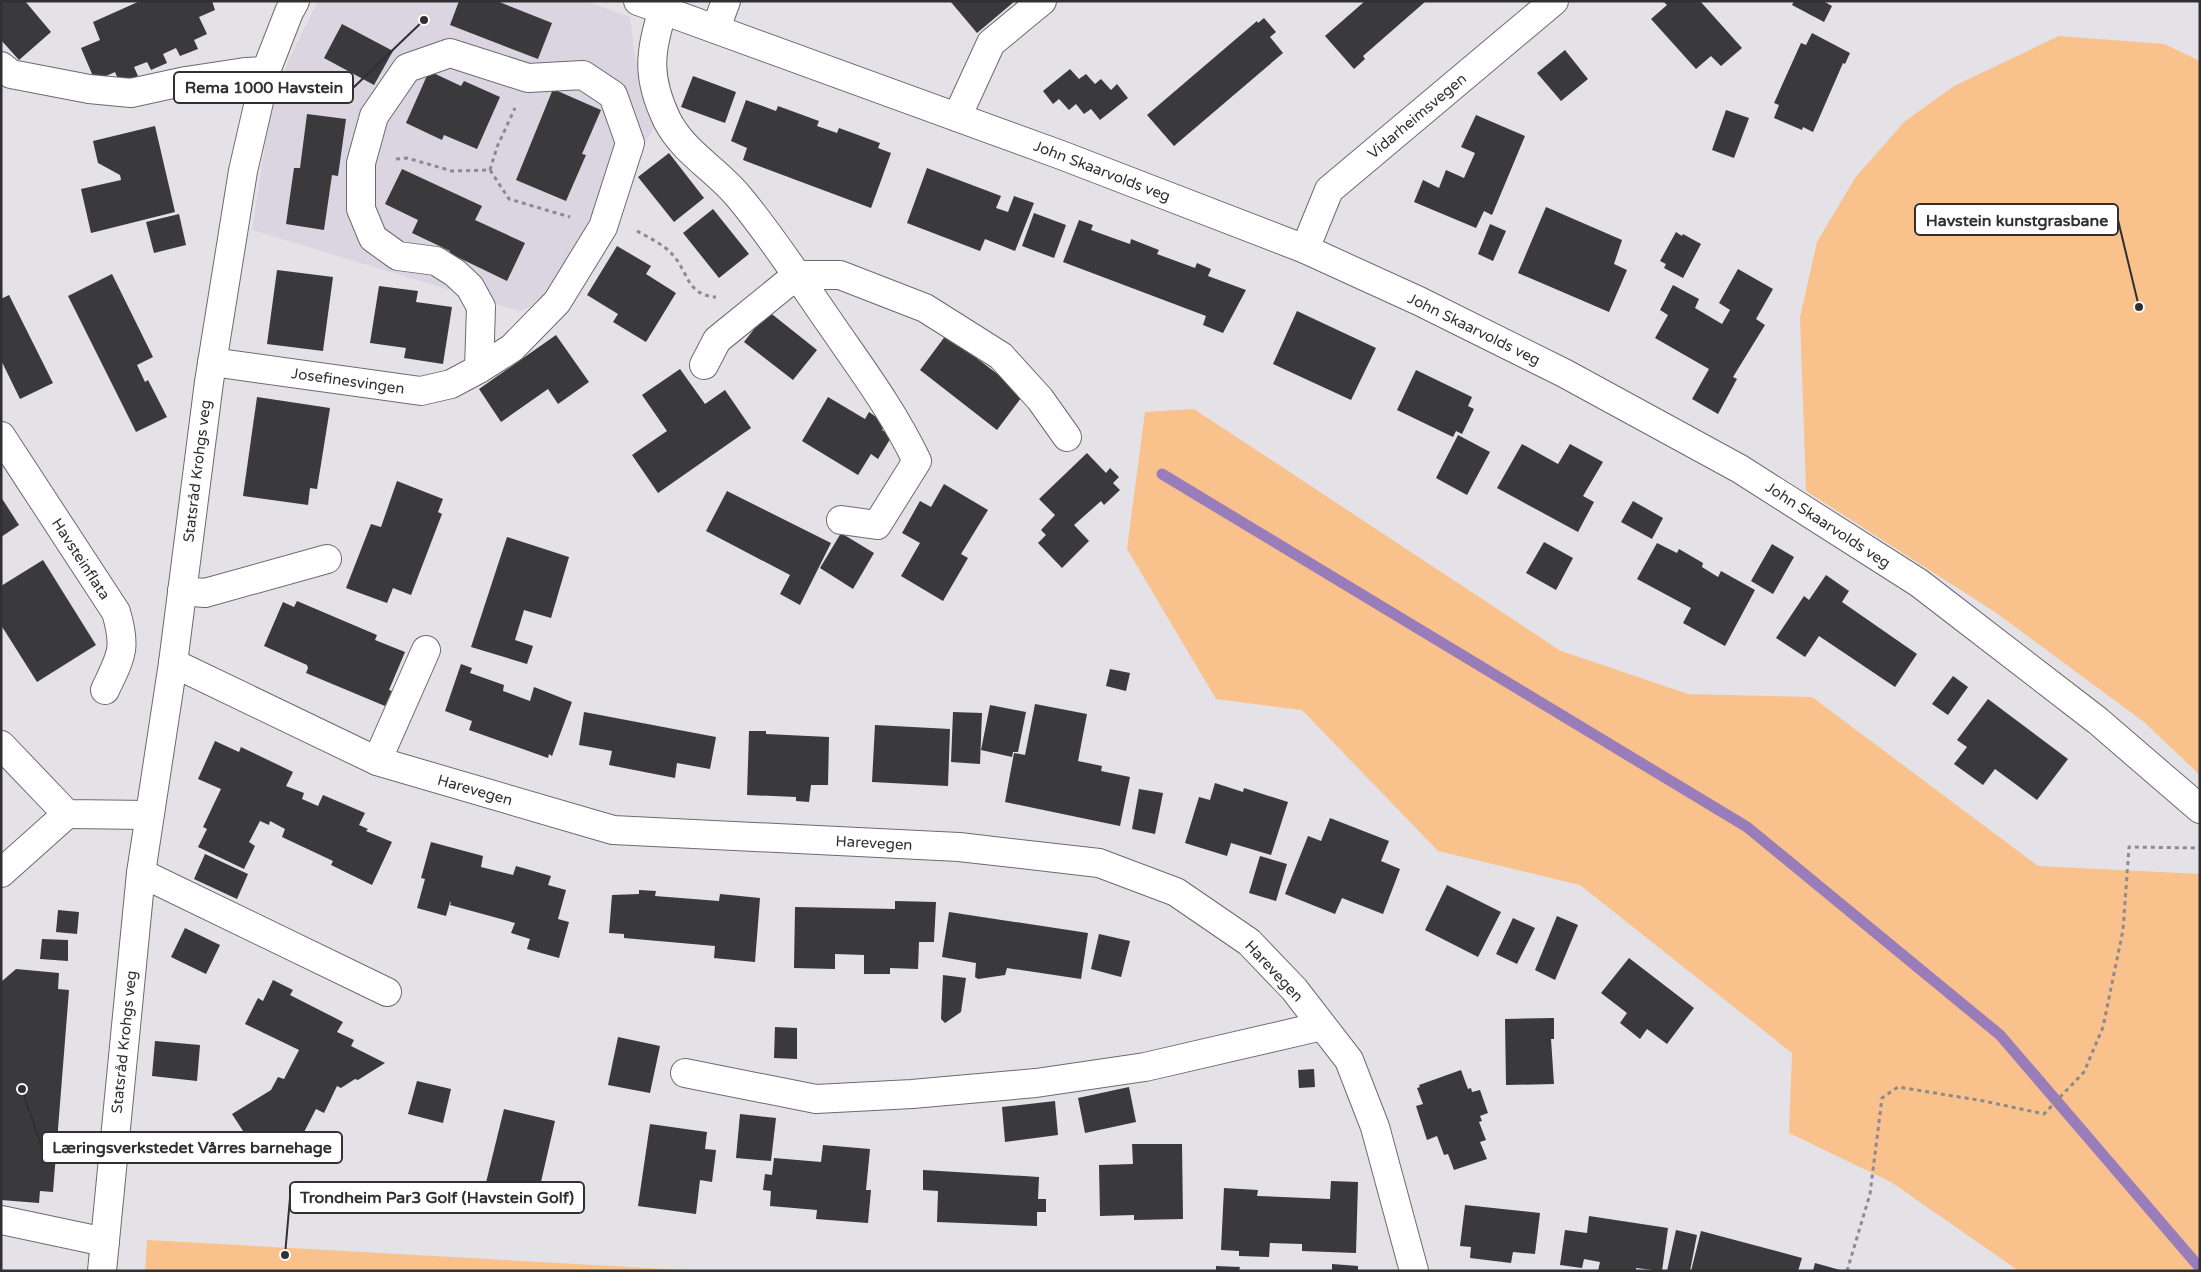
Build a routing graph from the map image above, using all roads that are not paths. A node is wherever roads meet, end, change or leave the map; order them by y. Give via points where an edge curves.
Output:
1 (295, 1) edge
2 (726, 1) edge
3 (1042, 1) edge
4 (1554, 1) edge
5 (650, 6) edge
6 (716, 28) junction
7 (1, 66) edge
8 (266, 71) junction
9 (957, 117) junction
10 (1305, 249) junction
11 (796, 275) junction
12 (212, 362) junction
13 (704, 365) dead end
14 (479, 369) junction
15 (1, 436) edge
16 (1067, 437) dead end
17 (841, 520) dead end
18 (327, 559) dead end
19 (182, 591) junction
20 (426, 650) dead end
21 (173, 663) junction
22 (105, 690) dead end
23 (1, 745) edge
24 (377, 761) junction
25 (2200, 808) edge
26 (67, 814) junction
27 (149, 815) junction
28 (1, 872) edge
29 (140, 874) junction
30 (387, 992) dead end
31 (1322, 1026) junction
32 (685, 1073) dead end
33 (1, 1220) edge
34 (105, 1242) junction
35 (102, 1271) edge
36 (1414, 1271) edge

1 - 8 street, Statsråd Krohgs veg
2 - 6 street
3 - 9 street via 991,43
4 - 10 street, Vidarheimsvegen via 1329,190
5 - 6 street, John Skaarvolds veg
5 - 11 street, John Skaarvolds veg via 652,81 668,121 693,153 738,196
6 - 9 street, John Skaarvolds veg
7 - 8 street via 11,74 89,89 131,93 186,81
8 - 12 street, Statsråd Krohgs veg via 243,171
9 - 10 street, John Skaarvolds veg
10 - 25 street, John Skaarvolds veg via 1564,373 1740,469 1919,583 2098,721
11 - 13 street via 717,340
11 - 16 street via 840,275 925,308 1001,356 1040,398
11 - 17 street, John Skaarvolds veg via 899,422 917,460 877,524
12 - 14 street, Josefinesvingen via 421,391 451,384
12 - 19 street, Statsråd Krohgs veg
14 - 14 street, Josefinesvingen via 512,348 558,302 603,227 630,143 613,95 583,75 528,78 450,53 406,68 374,116 361,162 362,209 374,238 398,256 436,261 470,286 481,307
15 - 22 street, Havsteinflata via 116,612 123,634 122,655
18 - 19 street via 205,593
19 - 21 street, Statsråd Krohgs veg
20 - 24 street
21 - 24 street, Harevegen
21 - 27 street, Statsråd Krohgs veg
23 - 26 street
24 - 31 street, Harevegen via 613,830 959,847 1099,862 1176,892 1249,942 1294,989
26 - 27 street
26 - 28 street
27 - 29 street, Statsråd Krohgs veg
29 - 30 street
29 - 34 street, Statsråd Krohgs veg
31 - 32 street via 1145,1067 1036,1083 912,1094 816,1099
31 - 36 street, Harevegen via 1349,1060 1376,1127
33 - 34 street
34 - 35 street, Statsråd Krohgs veg

